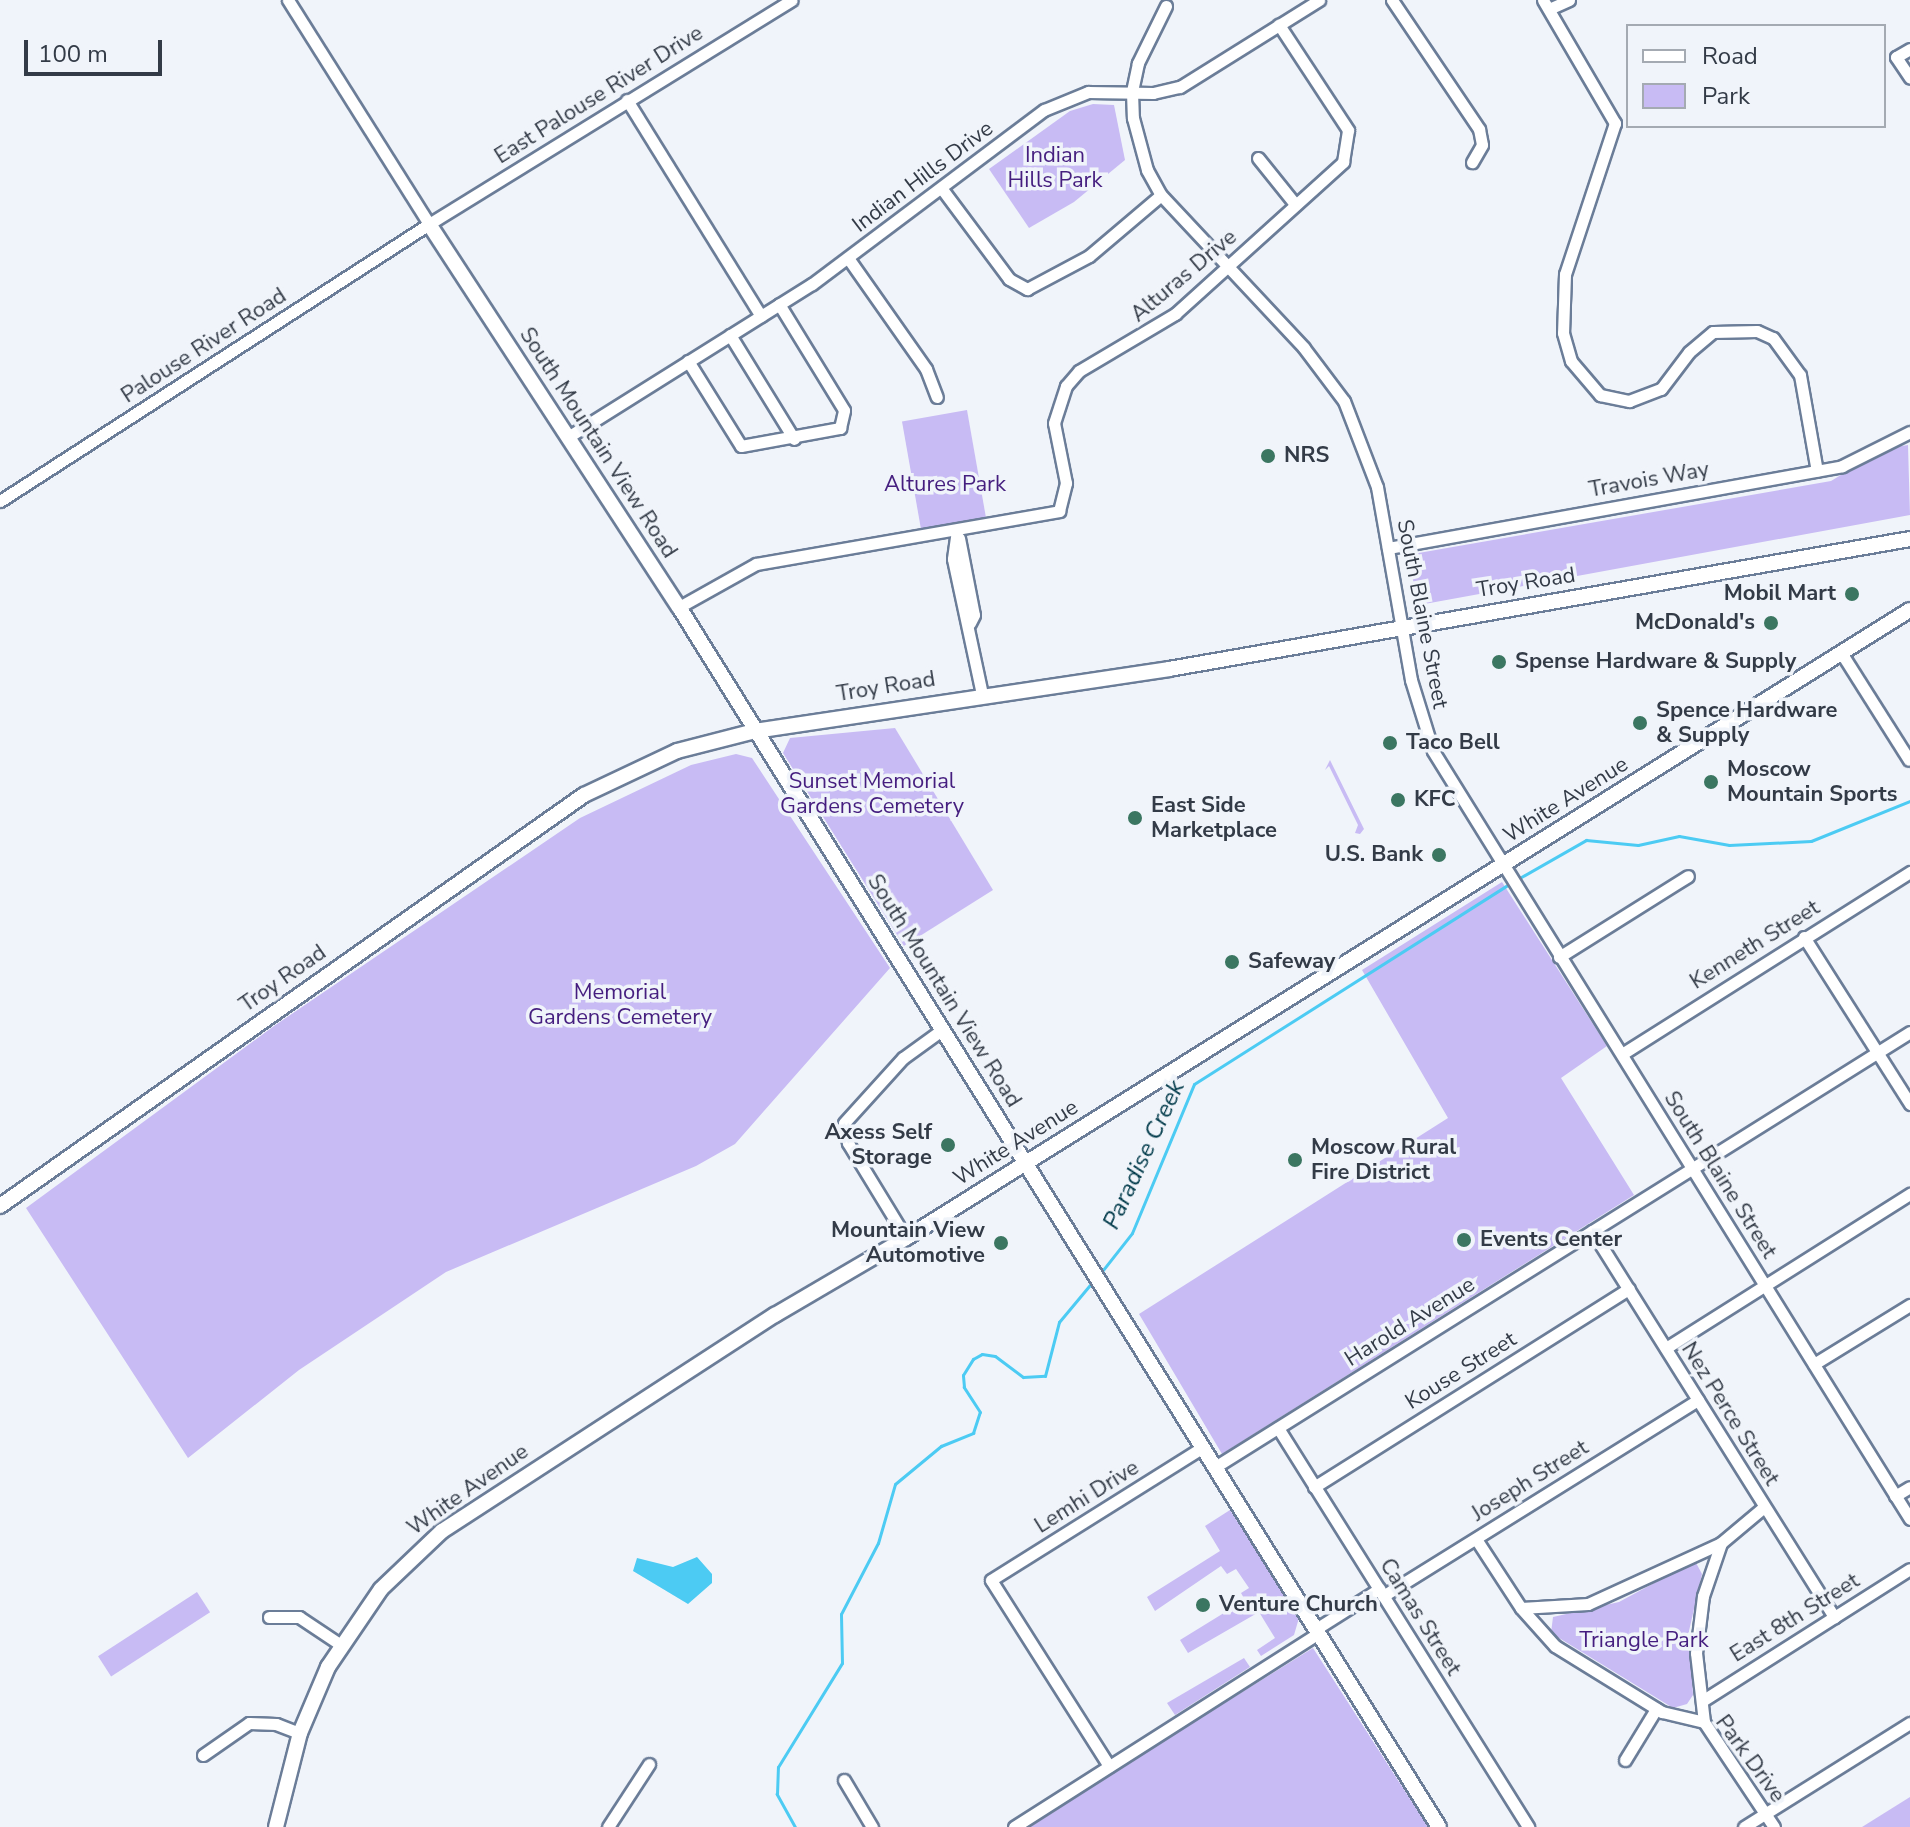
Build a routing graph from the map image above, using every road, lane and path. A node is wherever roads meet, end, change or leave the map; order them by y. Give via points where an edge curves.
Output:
1 (288, 0) edge
2 (791, 0) edge
3 (1319, 0) edge
4 (1392, 0) edge
5 (1569, 0) edge
6 (1546, 5) edge
7 (1166, 6) dead end
8 (1279, 25) junction
9 (1910, 49) edge
10 (1910, 78) edge
11 (1132, 92) junction
12 (627, 100) junction
13 (1258, 158) dead end
14 (1472, 162) dead end
15 (942, 189) junction
16 (1161, 195) junction
17 (1295, 204) junction
18 (429, 224) junction
19 (848, 258) junction
20 (1228, 267) junction
21 (779, 304) junction
22 (761, 316) junction
23 (730, 335) junction
24 (688, 361) junction
25 (937, 397) dead end
26 (1910, 432) edge
27 (568, 437) junction
28 (794, 439) junction
29 (1817, 471) junction
30 (0, 501) edge
31 (957, 530) junction
32 (1910, 539) edge
33 (1388, 548) junction
34 (679, 607) junction
35 (1910, 610) edge
36 (1401, 626) junction
37 (1842, 654) junction
38 (982, 694) junction
39 (755, 731) junction
40 (1909, 760) edge
41 (1504, 869) junction
42 (1910, 872) edge
43 (1688, 876) dead end
44 (1804, 937) junction
45 (1559, 957) junction
46 (943, 1029) junction
47 (1910, 1032) edge
48 (1878, 1053) junction
49 (1622, 1054) junction
50 (1910, 1104) edge
51 (1024, 1164) junction
52 (1693, 1168) junction
53 (1910, 1194) edge
54 (0, 1206) edge
55 (1592, 1231) junction
56 (906, 1238) junction
57 (1766, 1287) junction
58 (1629, 1289) junction
59 (1910, 1305) edge
60 (1666, 1348) junction
61 (1814, 1364) junction
62 (1698, 1400) junction
63 (1278, 1428) junction
64 (1203, 1447) junction
65 (1215, 1467) junction
66 (1314, 1487) junction
67 (1910, 1487) edge
68 (1895, 1496) junction
69 (1764, 1507) junction
70 (1910, 1519) edge
71 (1476, 1539) junction
72 (1721, 1543) junction
73 (1910, 1569) edge
74 (1381, 1593) junction
75 (1521, 1608) junction
76 (269, 1617) dead end
77 (1834, 1617) junction
78 (1317, 1631) junction
79 (341, 1645) junction
80 (1702, 1701) junction
81 (1656, 1709) junction
82 (1704, 1722) junction
83 (1910, 1723) edge
84 (300, 1733) junction
85 (203, 1755) dead end
86 (1625, 1760) dead end
87 (649, 1764) dead end
88 (1109, 1766) junction
89 (844, 1780) dead end
90 (1766, 1814) junction
91 (276, 1827) edge
92 (608, 1827) edge
93 (872, 1827) edge
94 (1014, 1827) edge
95 (1439, 1827) edge
96 (1528, 1827) edge
97 (1744, 1827) edge
98 (1774, 1827) edge

1 - 18 street
2 - 12 street, East Palouse River Drive
3 - 8 street, Indian Hills Drive
4 - 14 street via 1479,129 1482,145
5 - 6 street
6 - 29 street via 1615,123 1565,274 1563,333 1571,361 1600,395 1629,401 1661,389 1689,352 1713,332 1757,331 1773,338 1800,375
7 - 11 street, South Blaine Street via 1138,63
8 - 11 street, Indian Hills Drive via 1180,87
8 - 17 street, Alturas Drive via 1348,130 1343,162
9 - 10 street via 1896,57
11 - 15 street, Indian Hills Drive via 1088,92 1044,110
11 - 16 street, South Blaine Street via 1138,144
12 - 18 street, East Palouse River Drive
12 - 22 street
13 - 17 street
15 - 16 street via 1009,279 1027,289 1089,256
15 - 19 street, Indian Hills Drive
16 - 20 street, South Blaine Street
17 - 20 street, Alturas Drive
18 - 27 street, South Mountain View Road
18 - 30 street, Palouse River Road
19 - 21 street, Indian Hills Drive
19 - 25 street via 926,369
20 - 31 street, Alturas Drive via 1153,331 1079,371 1066,386 1054,423 1066,483 1059,511
20 - 33 street, South Blaine Street via 1304,348 1344,401 1377,487
21 - 22 street, Indian Hills Drive
21 - 28 street via 845,420 829,432
22 - 23 street, Indian Hills Drive
23 - 24 street, Indian Hills Drive
23 - 28 street
24 - 27 street, Indian Hills Drive
24 - 28 street via 741,446
26 - 29 street, Travois Way via 1842,466
27 - 34 street, South Mountain View Road
29 - 33 street, Travois Way
31 - 34 street, Alturas Drive via 756,564
31 - 38 street
32 - 36 street, Troy Road
33 - 36 street, South Blaine Street
34 - 39 street, South Mountain View Road
35 - 37 street, White Avenue
36 - 38 street, Troy Road via 1169,669
36 - 41 street, South Blaine Street via 1415,700 1433,751
37 - 40 street
37 - 41 street, White Avenue
38 - 39 street, Troy Road
39 - 46 street, South Mountain View Road
39 - 54 street, Troy Road via 677,751 584,795
41 - 45 street, South Blaine Street
41 - 51 street, White Avenue
42 - 44 street, Kenneth Street
43 - 45 street
44 - 48 street
44 - 49 street, Kenneth Street
45 - 49 street, South Blaine Street
46 - 51 street, South Mountain View Road
46 - 56 street via 871,1090 844,1123 845,1136
47 - 48 street, Harold Avenue
48 - 50 street
48 - 52 street, Harold Avenue
49 - 52 street, South Blaine Street
51 - 56 street, White Avenue
51 - 64 street, South Mountain View Road
52 - 55 street, Harold Avenue
52 - 57 street, South Blaine Street
53 - 57 street
55 - 58 street, Nez Perce Street
55 - 63 street, Harold Avenue
56 - 79 street, White Avenue via 775,1315 470,1510 400,1568
57 - 60 street
57 - 61 street, South Blaine Street
58 - 60 street, Nez Perce Street
58 - 66 street, Kouse Street
59 - 61 street
60 - 62 street, Nez Perce Street
61 - 68 street, South Blaine Street
62 - 69 street, Nez Perce Street
62 - 71 street, Joseph Street
63 - 65 street, Harold Avenue
63 - 66 street, Camas Street
64 - 65 street, South Mountain View Road
64 - 88 street, Lemhi Drive via 991,1580
65 - 78 street, South Mountain View Road
66 - 74 street, Camas Street
67 - 68 street
68 - 70 street, South Blaine Street
69 - 72 street
69 - 77 street, Nez Perce Street
71 - 74 street, Joseph Street
71 - 75 street, Park Drive
72 - 75 street via 1599,1601 1568,1608
72 - 80 street via 1697,1626
73 - 77 street, East 8th Street
74 - 78 street, Joseph Street
74 - 96 street, Camas Street
75 - 81 street, Park Drive via 1555,1646
76 - 79 street via 299,1617
77 - 80 street, East 8th Street
78 - 88 street, Joseph Street
78 - 95 street, South Mountain View Road
79 - 84 street, White Avenue
80 - 82 street
81 - 82 street, Park Drive
81 - 86 street
82 - 90 street, Park Drive
83 - 90 street
84 - 85 street via 276,1724 249,1723
84 - 91 street, White Avenue
87 - 92 street
88 - 94 street, Joseph Street
89 - 93 street
90 - 97 street
90 - 98 street, Park Drive

